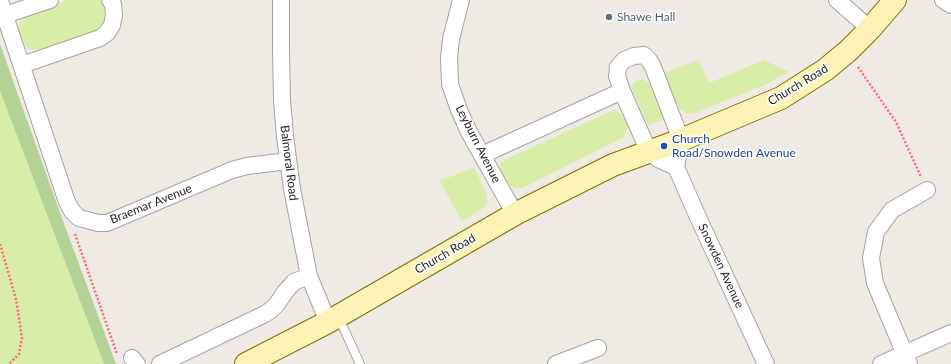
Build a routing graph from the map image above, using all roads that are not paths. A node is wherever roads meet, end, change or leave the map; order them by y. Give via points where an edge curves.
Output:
1 (50, 0) edge
2 (110, 0) edge
3 (282, 0) edge
4 (461, 0) edge
5 (837, 0) edge
6 (895, 0) edge
7 (943, 0) edge
8 (951, 5) edge
9 (2, 8) edge
10 (870, 29) junction
11 (22, 65) junction
12 (622, 91) junction
13 (680, 140) junction
14 (648, 152) junction
15 (482, 155) junction
16 (288, 161) junction
17 (676, 167) junction
18 (927, 190) road end
19 (515, 214) junction
20 (309, 276) junction
21 (333, 319) junction
22 (951, 333) edge
23 (598, 348) dead end
24 (268, 359) edge
25 (907, 359) edge
26 (160, 364) edge
27 (246, 364) edge
28 (360, 364) edge
29 (556, 364) edge
30 (766, 364) edge
31 (881, 364) edge

1 - 9 street
2 - 11 street via 114,15 107,33 100,38
3 - 16 street, Balmoral Road via 282,100
4 - 15 street, Leyburn Avenue via 451,39 450,84 459,110
5 - 10 street
6 - 10 main road, Church Road
7 - 8 street
9 - 11 street
10 - 13 main road, Church Road via 848,52 825,70 781,98
11 - 16 street, Braemar Avenue via 66,202 79,218 107,223 232,170
12 - 13 street via 617,76 618,67 624,60 644,55 653,67
12 - 14 street
12 - 15 street
13 - 14 main road, Church Road
13 - 17 street
14 - 17 street
14 - 19 main road, Church Road via 614,165
15 - 19 street, Leyburn Avenue
16 - 20 street, Balmoral Road
17 - 30 street, Snowden Avenue
18 - 25 street via 892,210 876,232 871,258 875,283
19 - 21 main road, Church Road
20 - 21 street, Balmoral Road
20 - 26 street via 294,282 272,310
21 - 24 main road, Church Road
21 - 28 lane
22 - 25 street
23 - 29 street
24 - 27 main road, Church Road
25 - 31 street

